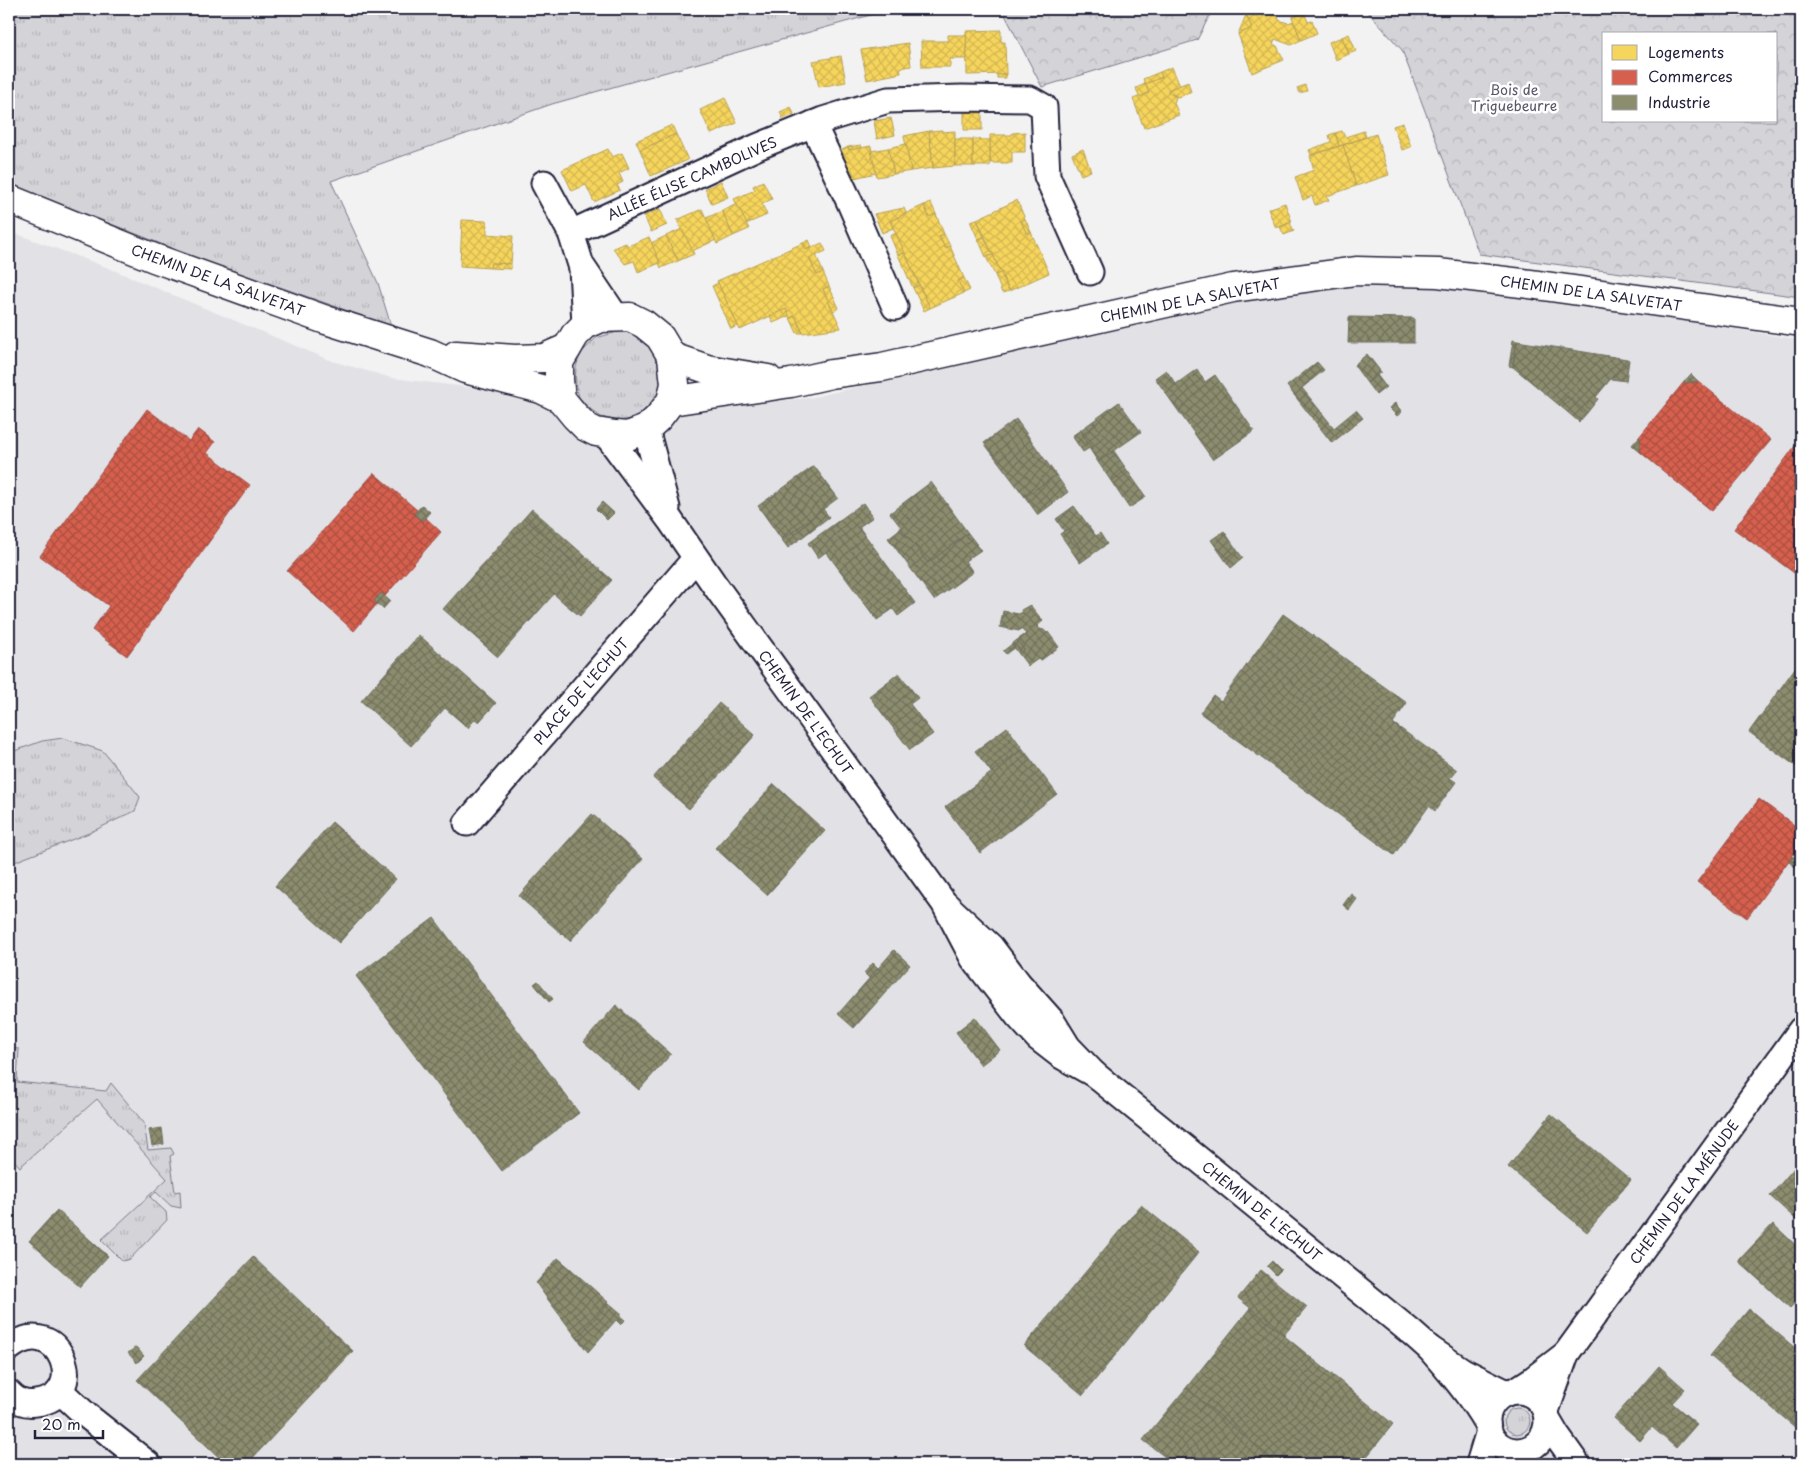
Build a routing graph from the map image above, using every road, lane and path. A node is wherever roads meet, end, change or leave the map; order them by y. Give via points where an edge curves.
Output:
1 (814, 124) junction
2 (544, 183) dead end
3 (9, 199) edge
4 (570, 233) junction
5 (582, 265) junction
6 (1090, 272) dead end
7 (894, 307) dead end
8 (616, 317) junction
9 (1801, 322) edge
10 (585, 325) junction
11 (567, 348) junction
12 (430, 353) junction
13 (672, 357) junction
14 (791, 383) junction
15 (561, 399) junction
16 (671, 401) junction
17 (646, 429) junction
18 (606, 434) junction
19 (670, 520) junction
20 (696, 559) junction
21 (467, 823) dead end
22 (1801, 1030) edge
23 (9, 1348) edge
24 (1430, 1349) junction
25 (1566, 1354) junction
26 (60, 1390) junction
27 (1511, 1392) junction
28 (9, 1393) edge
29 (1546, 1415) junction
30 (1488, 1427) junction
31 (1511, 1455) edge
32 (148, 1464) edge
33 (1479, 1464) edge
34 (1568, 1464) edge
35 (1577, 1464) edge

1 - 4 street, ALLÉE ÉLISE CAMBOLIVES
1 - 6 street, ALLÉE ÉLISE CAMBOLIVES via 888,100 1030,99 1044,107 1047,176
1 - 7 street
2 - 4 street
3 - 12 main road, CHEMIN DE LA SALVETAT via 154,258 326,320
4 - 5 street
5 - 8 street
5 - 10 street
8 - 10 main road via 601,318
8 - 13 main road via 630,317 644,324 660,337
9 - 14 main road, CHEMIN DE LA SALVETAT via 1438,273 1356,271 1233,288 882,367
10 - 11 main road
11 - 12 main road, CHEMIN DE LA SALVETAT via 544,358
11 - 15 main road via 560,362
12 - 15 main road, CHEMIN DE LA SALVETAT via 464,370 541,389
13 - 14 main road, CHEMIN DE LA SALVETAT via 707,369
13 - 16 main road via 675,384
14 - 16 main road, CHEMIN DE LA SALVETAT
15 - 18 main road, CHEMIN DE LA SALVETAT via 586,426
16 - 17 main road
17 - 18 main road, CHEMIN DE LA SALVETAT via 628,436
17 - 19 street, CHEMIN DE L'ECHUT
18 - 19 street, CHEMIN DE L'ECHUT
19 - 20 street, CHEMIN DE L'ECHUT
20 - 21 street, PLACE DE L'ECHUT
20 - 24 street, CHEMIN DE L'ECHUT via 944,903 973,958 1038,1038 1094,1074
22 - 25 street, CHEMIN DE LA MÉNUDE
23 - 26 street via 16,1342 36,1338 54,1345 65,1367
24 - 27 street, CHEMIN DE L'ECHUT via 1463,1372
24 - 30 street, CHEMIN DE L'ECHUT via 1476,1404
25 - 27 street, CHEMIN DE LA MÉNUDE
25 - 29 street, CHEMIN DE LA MÉNUDE
26 - 28 street via 42,1403 31,1404 21,1402
26 - 32 street
27 - 29 street via 1531,1394 1542,1405
27 - 30 street via 1494,1402
29 - 31 street via 1547,1426 1541,1440 1535,1446
29 - 35 street
30 - 31 street via 1497,1444
30 - 33 street
31 - 34 street

